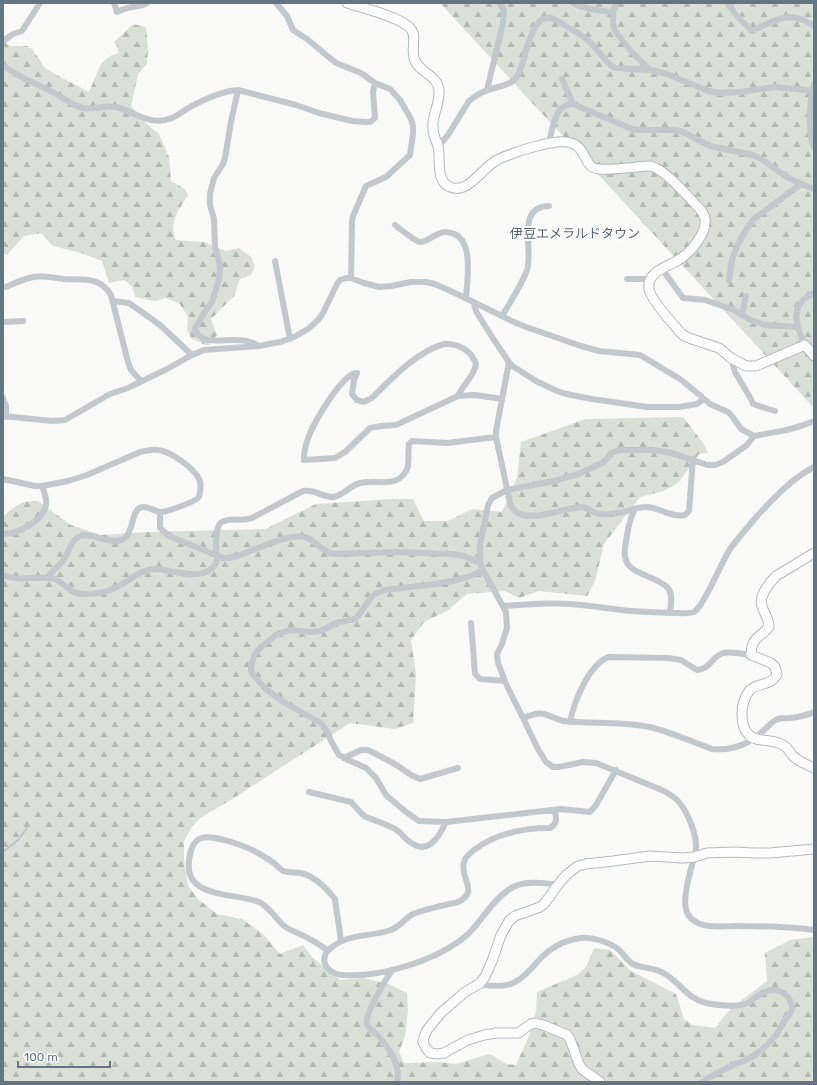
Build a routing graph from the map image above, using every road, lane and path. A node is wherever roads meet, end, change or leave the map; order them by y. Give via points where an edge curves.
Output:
1 (40, 3) edge
2 (114, 3) edge
3 (147, 3) edge
4 (276, 3) edge
5 (347, 3) edge
6 (500, 3) edge
7 (573, 3) edge
8 (616, 3) edge
9 (727, 3) edge
10 (613, 12) junction
11 (814, 26) edge
12 (3, 41) edge
13 (3, 65) edge
14 (650, 70) junction
15 (562, 79) dead end
16 (375, 83) junction
17 (814, 84) edge
18 (238, 90) junction
19 (487, 90) junction
20 (813, 91) edge
21 (573, 104) junction
22 (549, 143) junction
23 (438, 147) junction
24 (814, 147) edge
25 (800, 184) junction
26 (814, 189) edge
27 (549, 206) dead end
28 (395, 225) dead end
29 (275, 261) dead end
30 (662, 269) junction
31 (351, 278) junction
32 (627, 279) dead end
33 (651, 279) junction
34 (729, 280) dead end
35 (3, 287) edge
36 (814, 293) edge
37 (746, 296) dead end
38 (466, 298) junction
39 (113, 301) junction
40 (474, 302) junction
41 (742, 315) junction
42 (502, 316) junction
43 (23, 321) dead end
44 (3, 322) edge
45 (797, 328) junction
46 (290, 339) junction
47 (805, 345) junction
48 (259, 346) junction
49 (192, 355) junction
50 (814, 356) edge
51 (731, 358) junction
52 (509, 362) junction
53 (141, 382) junction
54 (458, 396) junction
55 (3, 398) edge
56 (502, 399) junction
57 (704, 399) junction
58 (775, 411) dead end
59 (4, 416) edge
60 (814, 421) edge
61 (754, 436) junction
62 (496, 437) junction
63 (693, 459) junction
64 (814, 467) edge
65 (3, 479) edge
66 (42, 486) junction
67 (507, 490) junction
68 (635, 509) junction
69 (160, 512) junction
70 (3, 534) edge
71 (814, 553) edge
72 (216, 555) junction
73 (480, 563) junction
74 (483, 570) junction
75 (3, 575) edge
76 (47, 578) junction
77 (503, 606) junction
78 (670, 613) junction
79 (471, 623) dead end
80 (751, 655) junction
81 (505, 681) junction
82 (814, 712) edge
83 (523, 718) junction
84 (570, 722) junction
85 (754, 738) junction
86 (344, 758) junction
87 (458, 768) dead end
88 (814, 768) edge
89 (616, 770) junction
90 (309, 792) dead end
91 (555, 810) junction
92 (446, 822) junction
93 (814, 849) edge
94 (694, 857) junction
95 (558, 885) junction
96 (814, 930) edge
97 (341, 941) junction
98 (328, 951) junction
99 (392, 970) junction
100 (479, 984) junction
101 (398, 1082) edge
102 (600, 1082) edge
103 (702, 1082) edge

1 - 12 street via 22,31
2 - 3 street via 116,12
4 - 16 street via 287,16 293,30 336,63 361,73
5 - 23 street via 396,19 411,28 414,60 439,86 439,99 433,122
6 - 19 street via 504,10 503,23
7 - 10 street
8 - 10 street
9 - 11 street via 752,31 787,17 807,21
10 - 14 street via 615,32
13 - 18 street via 77,107 116,107 153,120 168,120 196,104 222,93
14 - 19 street via 615,68 581,35 552,18 545,18 535,25 532,31 516,78 507,84
14 - 20 street via 718,93 776,87
15 - 21 street
16 - 18 street via 375,118 370,122 336,118
16 - 31 street via 390,89 408,113 413,126 412,149 408,158 388,176 369,184 364,190 352,222
17 - 20 street
18 - 48 street via 225,158 214,178 210,194 215,247 220,265 219,279 212,302 195,329 198,335 207,340 241,340
19 - 23 street via 469,101
20 - 24 street via 811,135
21 - 22 street via 558,113
21 - 25 street via 638,130 681,131 710,146 759,158
22 - 23 street via 497,160 467,186 456,189 442,180
22 - 30 street via 570,142 576,145 593,168 597,169 656,167 699,208 704,214 705,225 696,242 679,260
25 - 26 street
25 - 34 street via 754,219 737,246
27 - 42 street via 539,208 530,217 527,268
28 - 38 street via 416,242 423,242 446,232 457,236 463,242 468,254
29 - 46 street
30 - 33 street
30 - 41 street via 683,298 705,300
31 - 38 street via 379,287 426,282
31 - 46 street via 340,280 318,320
32 - 33 street
33 - 51 street via 650,294 683,335 719,348
35 - 39 street via 42,276 86,279 103,285 109,290
36 - 45 street via 800,302 797,310
37 - 41 street
38 - 40 street
39 - 49 street via 129,303 160,325
39 - 53 street via 128,362
40 - 42 street
40 - 52 street via 477,313
41 - 45 street via 765,325
42 - 57 street via 588,349 640,355 680,380
43 - 44 street
45 - 47 street
46 - 48 street
47 - 50 street
47 - 51 street via 756,366 746,366
48 - 49 street via 204,350
49 - 53 street
51 - 58 street via 735,372 753,404
52 - 56 street
52 - 57 street via 546,387 576,397 658,407 692,405
53 - 59 street via 110,394 65,420
54 - 54 street via 474,372 476,364 469,354 455,344 444,344 428,350 365,402 357,400 352,394 357,373 354,373 336,390 322,410 308,439 304,460 335,458 370,428 396,425
54 - 56 street
55 - 59 street via 6,406
56 - 62 street
57 - 61 street via 728,412 741,429
60 - 61 street via 787,430
61 - 63 street via 747,444 718,464 707,464
62 - 67 street
62 - 72 street via 447,443 412,441 409,444 408,469 398,480 362,482 336,497 307,490 248,520 222,522 216,536
63 - 67 street via 653,450 619,450 611,453 602,463 578,474
63 - 68 street via 689,511 685,516 646,507
64 - 78 street via 779,493 738,539 720,565 698,608 694,612
65 - 66 street
66 - 69 street via 87,476 157,449 171,454 193,471 198,477 201,490 199,497 194,501
66 - 70 street via 46,504 39,518 18,531
67 - 68 street via 513,510 522,515 545,514 582,507 598,514
67 - 73 street via 492,498 488,505 480,545
68 - 78 street via 631,516 624,550 626,562 631,568 668,589
69 - 72 street via 160,528 165,534
69 - 76 street via 144,507 138,509 130,532 121,540 78,537 73,541 61,564
71 - 80 street via 776,576 765,589 761,603 768,617 769,627 754,641
72 - 73 street via 230,558 285,538 301,536 334,554 452,554
72 - 76 street via 217,560 212,568 202,574 151,570 136,575 113,589 94,594 76,593 56,580
73 - 74 street
74 - 77 street
74 - 86 street via 458,580 385,590 372,596 355,619 336,623 321,631 283,632 267,642 255,654 251,665 252,671 260,684 285,703 321,723 336,751
75 - 76 street via 16,579
77 - 78 street via 569,604
77 - 81 street via 506,612 506,628 497,658
79 - 81 street via 475,674 480,679
80 - 84 street via 723,653 705,668 697,670 681,660 668,658 608,658 594,668 586,680 576,700
80 - 85 street via 771,663 777,674 773,681 751,690 744,701 743,723 750,737
81 - 83 street
82 - 85 street via 806,716 775,720
83 - 84 street via 543,713 563,722
83 - 89 street via 542,756 552,767 590,762
84 - 85 street via 617,723 651,728 712,749 733,748
85 - 88 street via 784,745 800,761
86 - 87 street via 361,750 368,750 420,779
86 - 92 street via 366,768 376,778 386,795 415,818 422,821
89 - 91 street via 592,811
89 - 94 street via 664,791 678,801 695,836
90 - 92 street via 351,802 366,817 396,830 419,847 426,847 433,842
91 - 92 street
91 - 97 street via 556,821 550,828 527,828 507,833 469,854 463,863 468,891 464,899 413,914 393,929
93 - 94 street via 770,853 707,853
94 - 95 street via 650,856 586,864 578,866
94 - 96 street via 686,889 685,908 698,924
95 - 99 street via 533,882 518,884 504,893 474,929 455,945 433,956
95 - 100 street via 540,907 519,914 509,921
97 - 98 street
97 - 98 street via 335,899 315,880 302,874 284,871 255,851 236,843 206,837 196,841 191,850 189,871 194,883 209,891 265,905 284,926
98 - 99 street via 324,962 335,974 360,975
99 - 101 street via 375,1000 366,1024 392,1055 397,1068
100 - 102 street via 450,1005 427,1030 423,1042 430,1052 444,1053 468,1040 484,1035 518,1033 536,1023 567,1035 582,1069
100 - 103 street via 498,986 514,983 527,974 550,950 568,941 590,938 618,949 634,964 665,974 693,998 706,1003 746,1004 764,992 772,990 785,995 791,1003 792,1013 775,1037 747,1060

